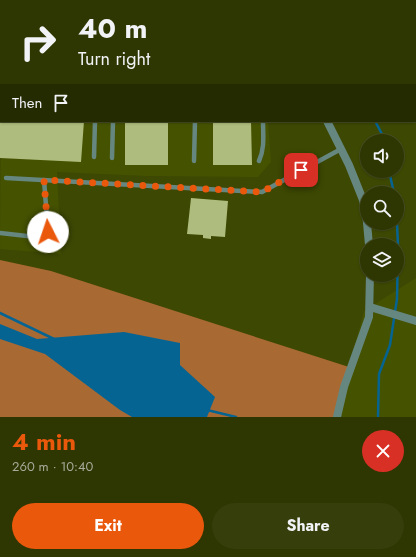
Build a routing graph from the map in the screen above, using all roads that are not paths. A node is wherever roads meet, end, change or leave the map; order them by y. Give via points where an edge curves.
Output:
1 (96, 122) edge
2 (113, 122) edge
3 (195, 122) edge
4 (263, 122) edge
5 (328, 122) edge
6 (341, 148) junction
7 (94, 157) dead end
8 (112, 158) dead end
9 (194, 161) dead end
10 (259, 162) dead end
11 (6, 178) dead end
12 (44, 180) junction
13 (360, 192) edge
14 (0, 233) edge
15 (370, 282) edge
16 (370, 307) junction
17 (416, 322) edge
18 (337, 417) edge

1 - 7 lane
2 - 8 lane
3 - 9 lane
4 - 10 lane via 264,145
5 - 6 street
6 - 12 lane via 262,192
6 - 13 street
11 - 12 lane
12 - 14 lane via 48,232 45,238
15 - 16 street
16 - 17 street
16 - 18 street

